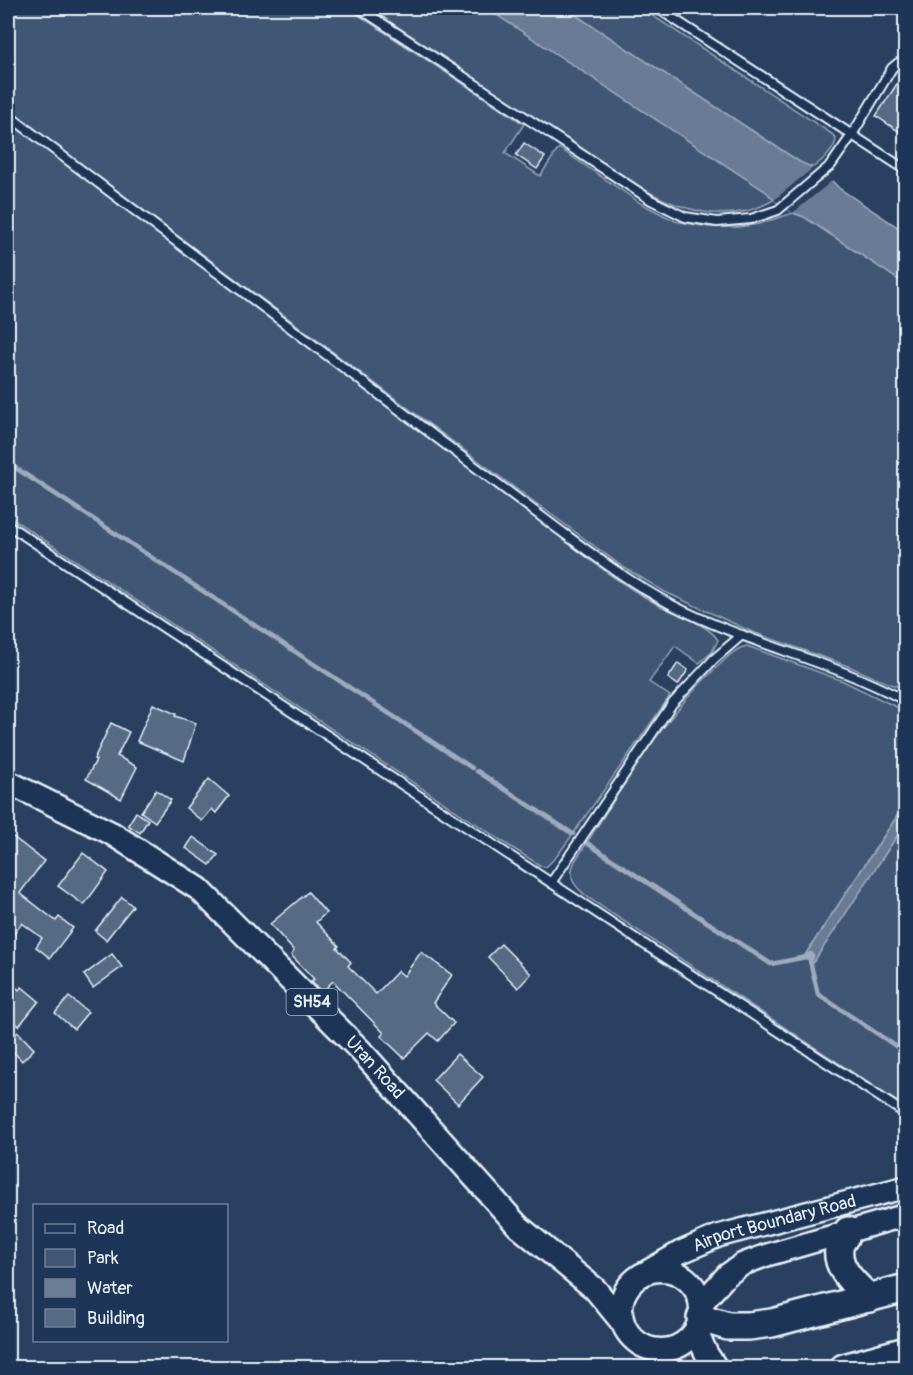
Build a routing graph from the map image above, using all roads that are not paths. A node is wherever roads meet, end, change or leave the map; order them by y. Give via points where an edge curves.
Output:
1 (358, 8) edge
2 (657, 8) edge
3 (906, 67) edge
4 (8, 115) edge
5 (852, 135) junction
6 (906, 170) edge
7 (8, 525) edge
8 (742, 635) junction
9 (906, 701) edge
10 (8, 782) edge
11 (550, 883) junction
12 (906, 1114) edge
13 (906, 1187) edge
14 (906, 1215) edge
15 (848, 1232) junction
16 (576, 1274) junction
17 (643, 1274) junction
18 (906, 1288) edge
19 (869, 1298) junction
20 (699, 1318) junction
21 (622, 1322) junction
22 (662, 1350) junction
23 (906, 1352) edge
24 (677, 1368) edge
25 (716, 1368) edge
26 (844, 1368) edge

1 - 5 lane via 641,194 670,211 698,219 734,221 765,216 783,207 831,165
2 - 5 lane
3 - 5 lane via 898,63 892,68
4 - 8 lane via 602,560 674,606
5 - 6 lane
7 - 11 lane
8 - 9 lane via 858,677
8 - 11 lane via 672,704
10 - 16 main road, Uran Road / SH54 via 111,833 199,889 361,1051 518,1226
11 - 12 lane
13 - 17 street, Airport Boundary Road via 718,1236
14 - 15 street, Airport Boundary Road
15 - 19 highway via 840,1245 840,1261 845,1274
15 - 20 street, Airport Boundary Road via 743,1264 721,1281
16 - 17 main road, Uran Road via 601,1281 620,1281
16 - 21 main road, Uran Road via 595,1289
17 - 20 main road via 662,1269 688,1279 697,1290
17 - 21 main road via 622,1297
18 - 19 highway
19 - 20 highway via 749,1326 728,1326
20 - 22 main road via 686,1341
20 - 25 main road via 707,1355
21 - 22 main road via 637,1342
22 - 24 main road
23 - 26 highway

